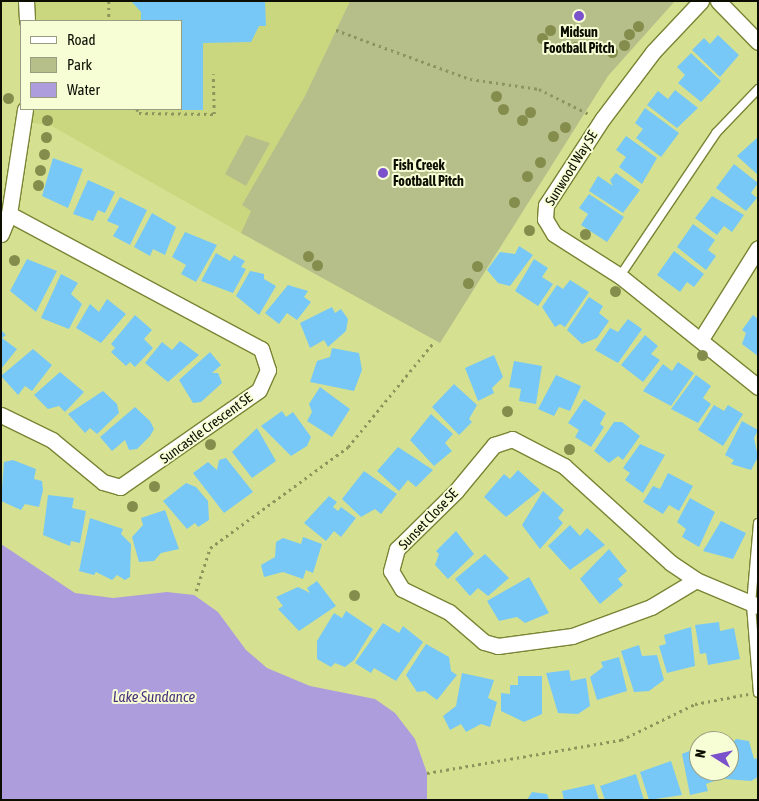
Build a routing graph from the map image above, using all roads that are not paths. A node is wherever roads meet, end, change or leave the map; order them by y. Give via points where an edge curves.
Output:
1 (26, 1) edge
2 (701, 1) edge
3 (718, 1) edge
4 (27, 20) edge
5 (758, 42) edge
6 (758, 88) edge
7 (25, 110) edge
8 (9, 214) junction
9 (1, 234) edge
10 (758, 248) edge
11 (620, 276) junction
12 (701, 339) junction
13 (758, 387) edge
14 (1, 415) edge
15 (758, 523) edge
16 (696, 580) junction
17 (754, 605) edge
18 (758, 693) edge

1 - 4 street
2 - 11 street, Sunwood Way SE via 653,52 546,205 544,219 550,230
3 - 5 street
6 - 11 lane via 716,133
7 - 8 street
8 - 9 street
8 - 14 street, Suncastle Crescent SE via 261,349 268,370 259,390 120,487 103,482 52,440
10 - 12 street
11 - 12 street, Sunwood Way SE
12 - 13 street, Sunwood Way SE
15 - 17 lane
16 - 16 street, Sunset Close SE via 651,607 572,636 498,646 484,642 449,612 402,589 393,578 391,566 397,549 456,491 494,445 512,439 564,466 670,563
16 - 17 street, Sunset Close SE
17 - 18 lane

